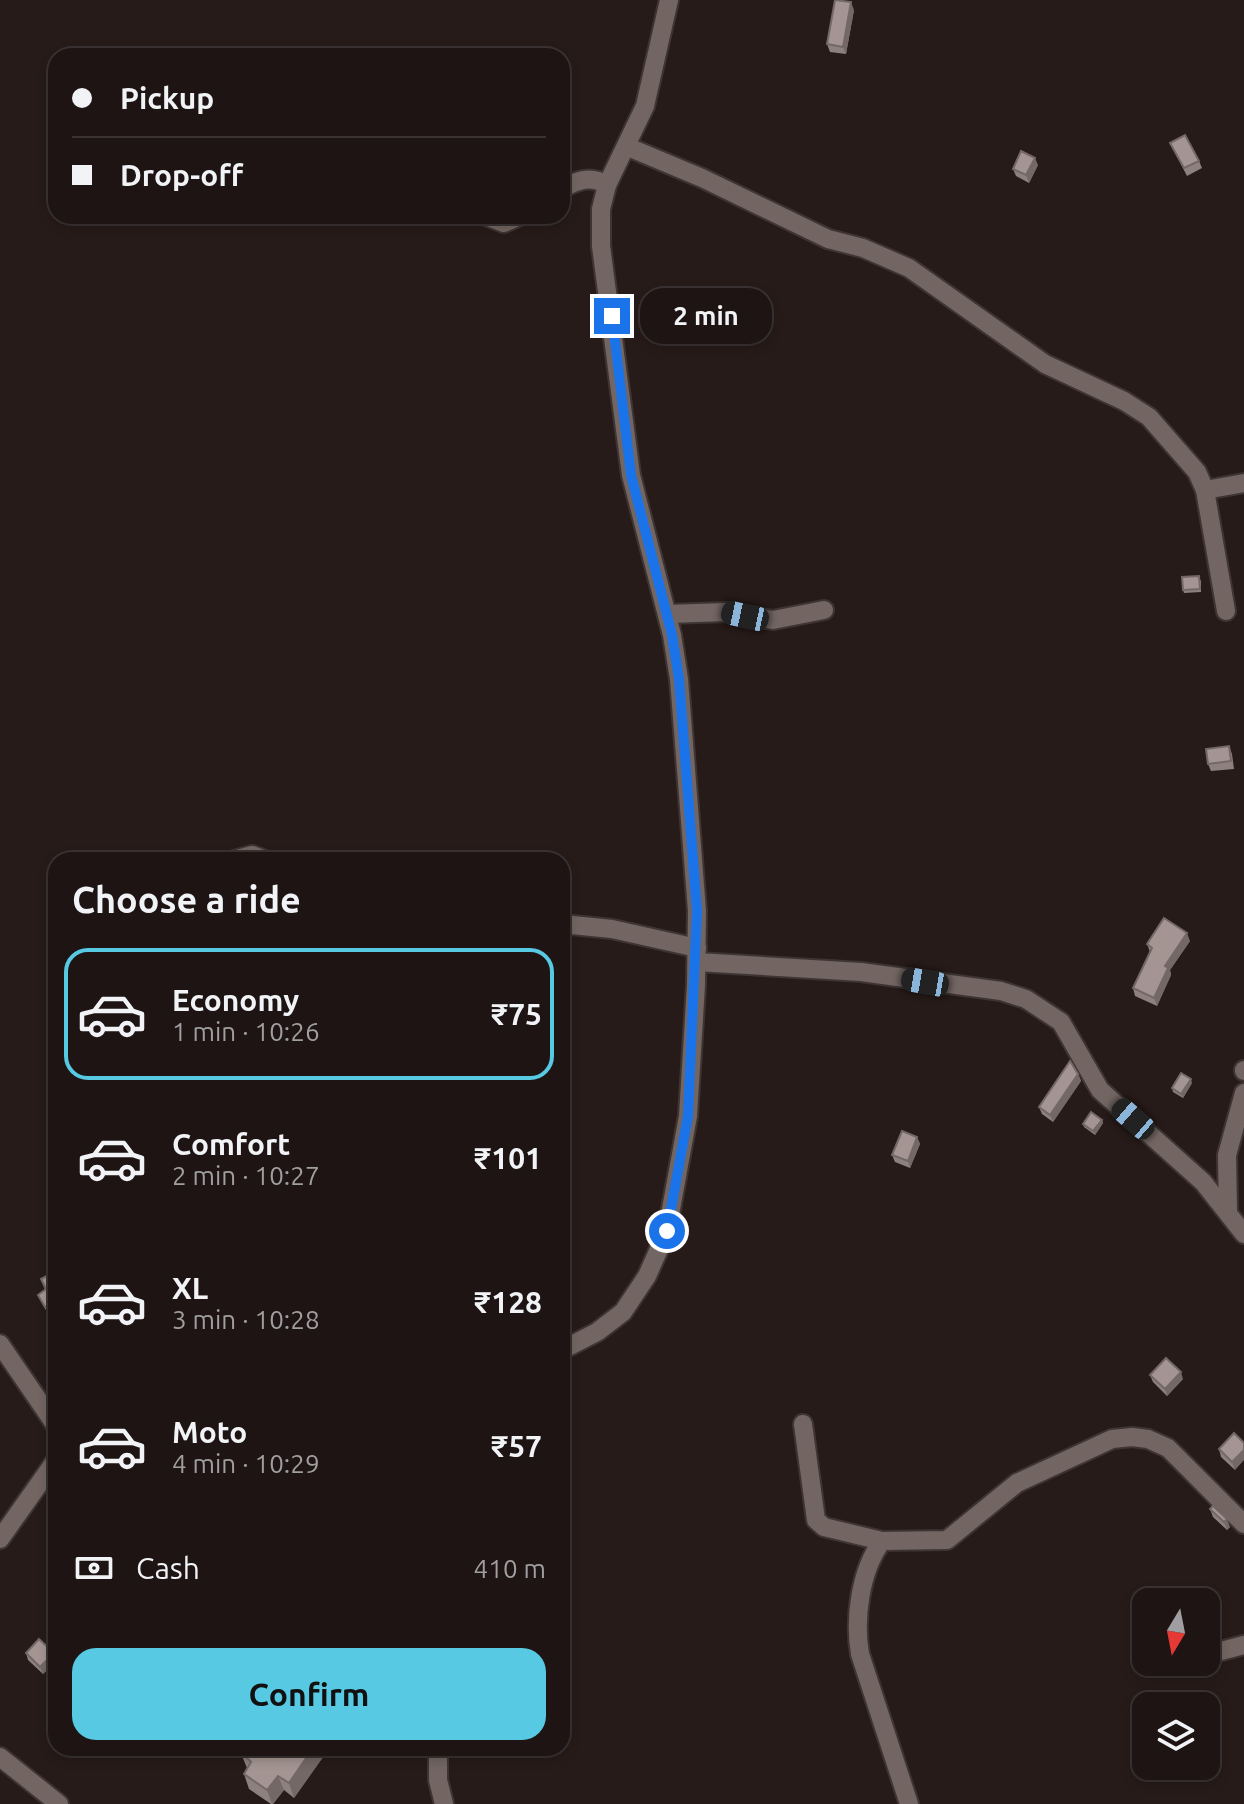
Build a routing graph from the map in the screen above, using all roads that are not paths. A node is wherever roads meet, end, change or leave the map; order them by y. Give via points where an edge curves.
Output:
1 (669, 0) edge
2 (628, 147) junction
3 (570, 184) edge
4 (607, 185) junction
5 (1244, 483) edge
6 (1205, 490) junction
7 (824, 610) dead end
8 (1226, 611) dead end
9 (667, 614) junction
10 (570, 925) edge
11 (697, 955) junction
12 (1244, 1093) edge
13 (1228, 1211) junction
14 (1244, 1234) edge
15 (0, 1344) edge
16 (570, 1346) edge
17 (48, 1414) edge
18 (803, 1424) dead end
19 (48, 1471) edge
20 (1244, 1524) edge
21 (0, 1539) edge
22 (882, 1541) junction
23 (1244, 1645) edge
24 (1220, 1651) edge
25 (0, 1757) edge
26 (438, 1757) dead end
27 (59, 1804) edge
28 (444, 1804) edge
29 (909, 1804) edge

1 - 2 street via 645,106
2 - 4 street
2 - 6 street via 814,233 909,268 1045,364 1149,417 1197,472
3 - 4 street via 588,179
4 - 9 street via 601,246 631,475
5 - 6 street
6 - 8 street
7 - 9 street via 773,620 718,612
9 - 11 street via 679,679
10 - 11 street via 612,929
11 - 13 street via 861,972 1026,999 1061,1022 1100,1090
11 - 16 street via 688,1116 667,1231 623,1312
12 - 13 street via 1227,1155
13 - 14 street
15 - 17 street
18 - 22 street via 816,1520 824,1527
19 - 21 street
20 - 22 street via 1168,1448 1132,1437 1112,1439 1017,1483 947,1540
22 - 29 street via 873,1553 856,1631
23 - 24 street
25 - 27 street
26 - 28 street

